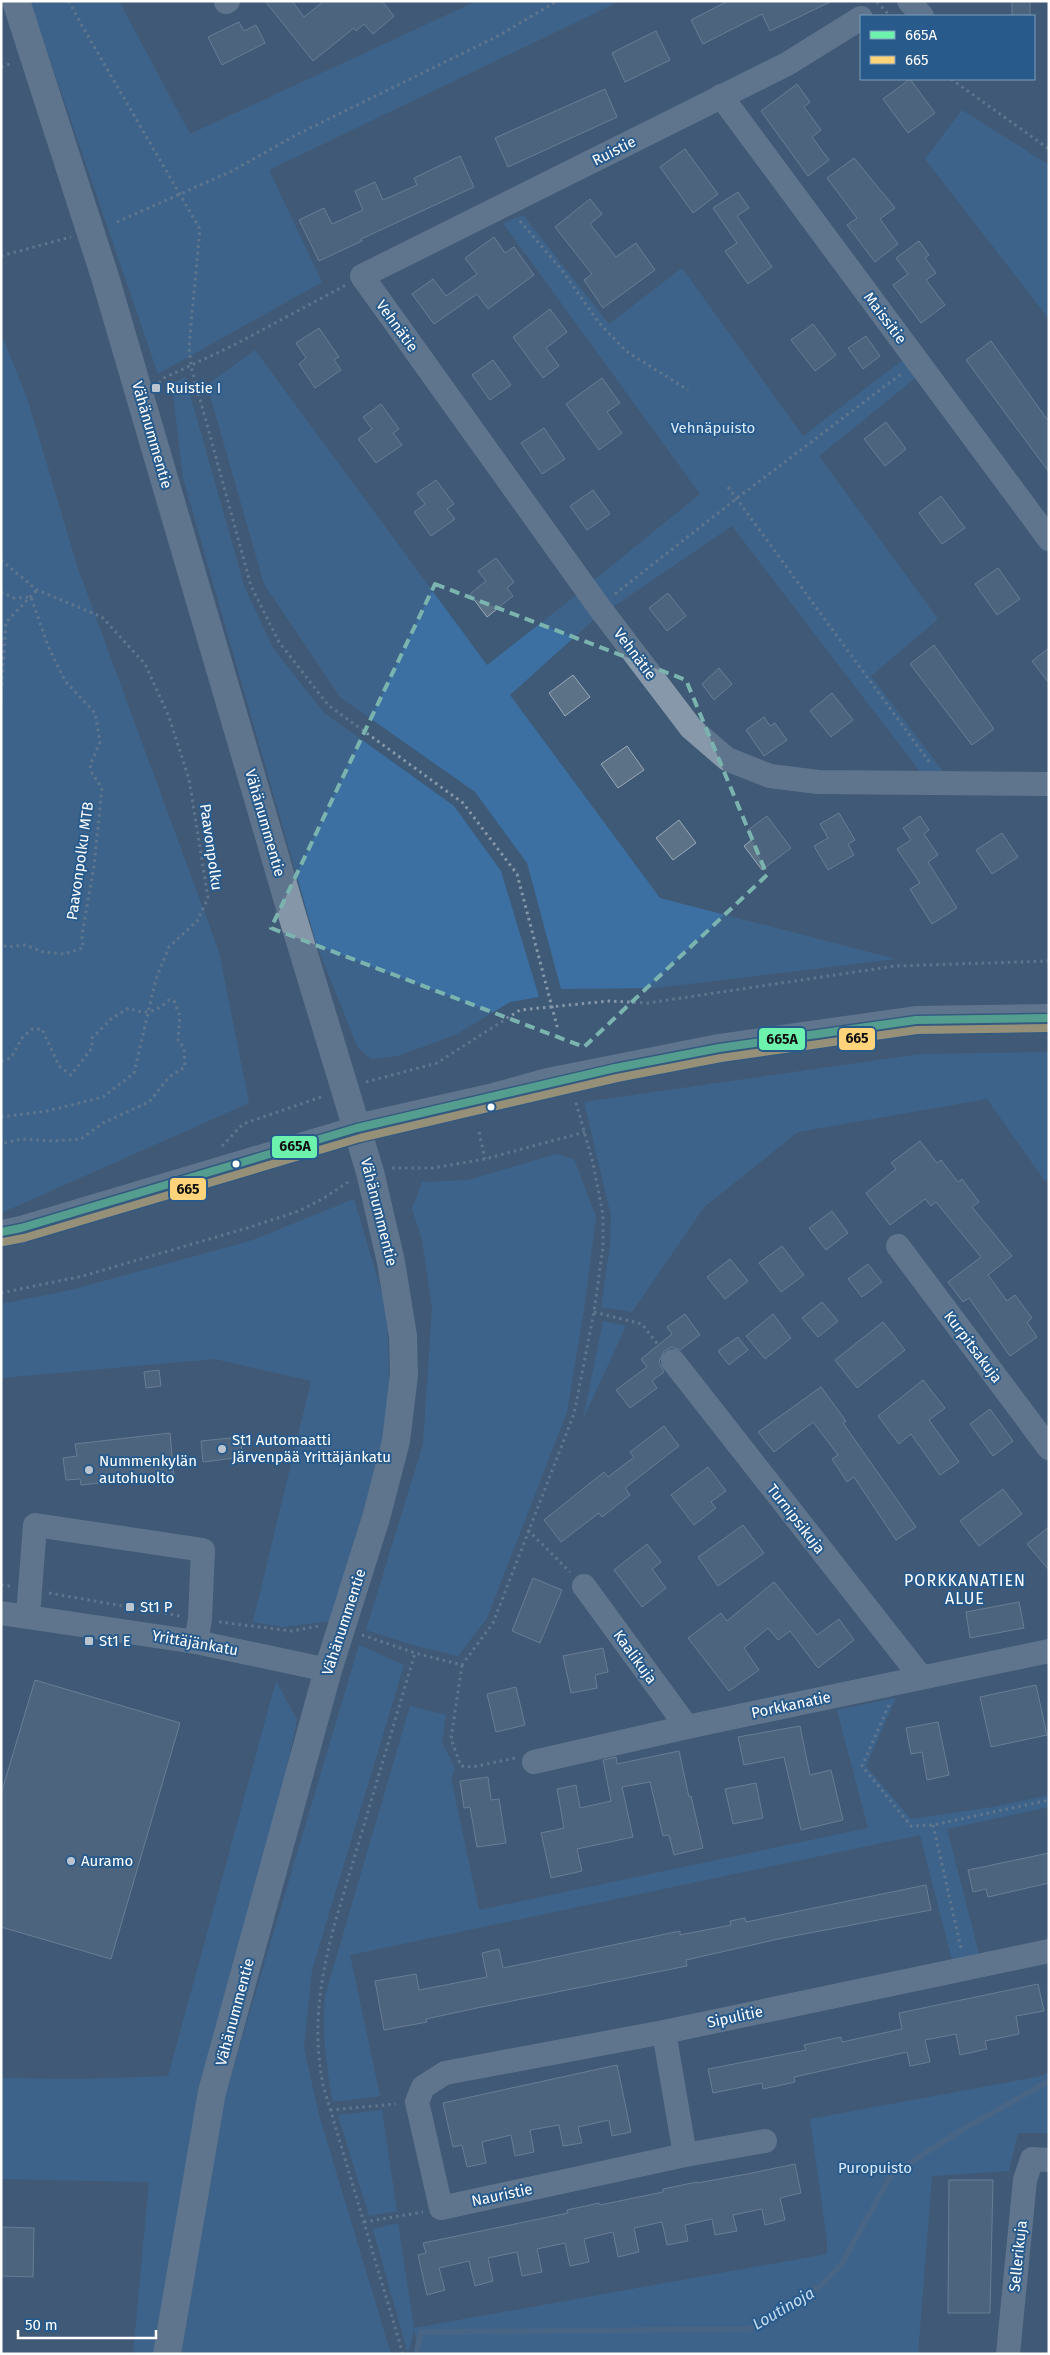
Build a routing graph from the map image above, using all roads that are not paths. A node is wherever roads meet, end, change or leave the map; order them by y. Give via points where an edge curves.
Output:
1 (16, 1) edge
2 (874, 1) edge
3 (909, 1) edge
4 (864, 15) edge
5 (921, 15) edge
6 (860, 18) edge
7 (721, 96) junction
8 (362, 276) joint
9 (1049, 539) edge
10 (1049, 784) edge
11 (1049, 1018) edge
12 (357, 1128) junction
13 (1, 1232) edge
14 (898, 1246) dead end
15 (673, 1361) road end
16 (1049, 1448) edge
17 (584, 1586) road end
18 (1, 1613) edge
19 (28, 1616) junction
20 (196, 1642) junction
21 (1049, 1651) edge
22 (328, 1670) junction
23 (910, 1679) junction
24 (687, 1727) junction
25 (534, 1762) road end
26 (1049, 1951) edge
27 (664, 2032) junction
28 (765, 2141) dead end
29 (686, 2155) junction
30 (1040, 2159) edge
31 (441, 2208) joint
32 (167, 2354) edge
33 (1008, 2354) edge

1 - 12 main road, Vähänummentie via 106,277
2 - 4 street, Ruistie
3 - 5 street
6 - 7 street, Ruistie via 787,64
7 - 8 street, Ruistie
7 - 9 street, Maissitie
8 - 10 street, Vehnätie via 599,607 691,728 727,759 770,776 818,782
11 - 12 main road via 916,1020 719,1048 567,1078
12 - 13 street
12 - 22 main road, Vähänummentie via 401,1313 404,1375 396,1441 376,1518
14 - 16 street, Kurpitsakuja
15 - 23 street, Turnipsikuja
17 - 24 street, Kaalikuja
18 - 19 street, Yrittäjänkatu
19 - 20 street, Yrittäjänkatu
19 - 20 street via 36,1525 203,1550
20 - 22 street, Yrittäjänkatu
21 - 23 street, Porkkanatie
22 - 32 main road, Vähänummentie via 212,2092
23 - 24 street, Porkkanatie
24 - 25 street, Porkkanatie
26 - 27 street, Sipulitie
27 - 29 street
27 - 31 street, Sipulitie via 445,2073 420,2095
28 - 29 street, Nauristie
29 - 31 street, Nauristie
30 - 33 street, Sellerikuja via 1025,2180

